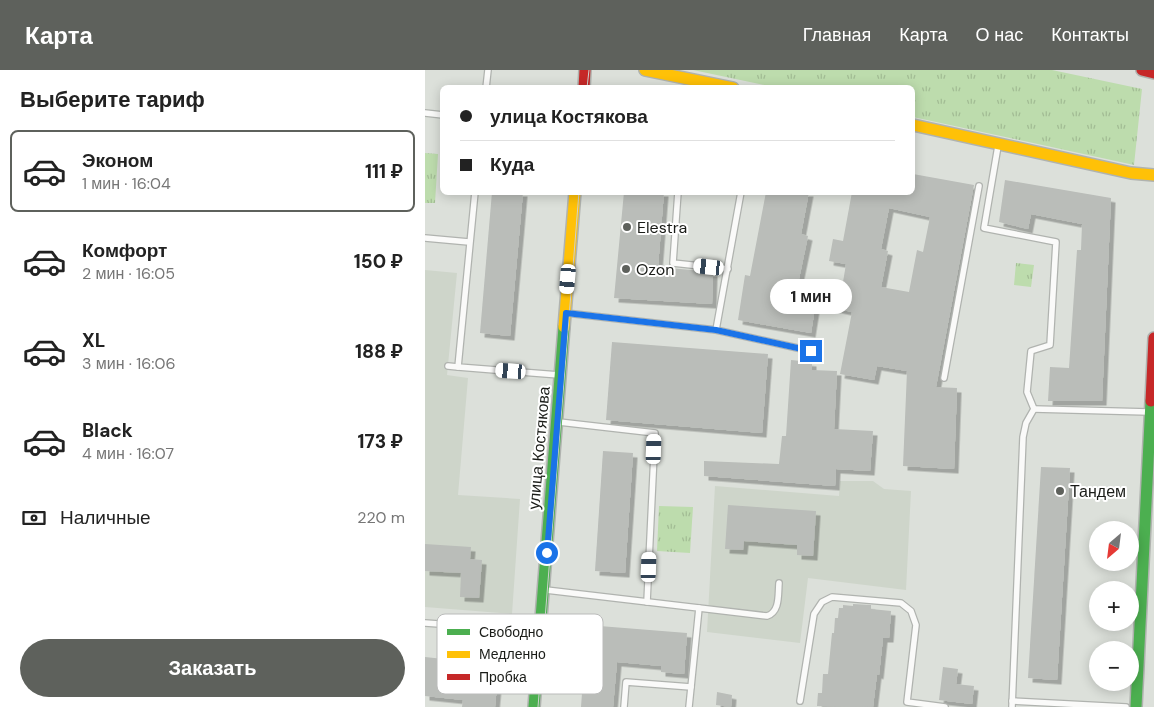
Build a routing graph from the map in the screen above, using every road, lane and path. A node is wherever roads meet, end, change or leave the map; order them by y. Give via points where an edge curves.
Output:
1 (488, 70) edge
2 (585, 70) edge
3 (645, 70) edge
4 (1142, 70) edge
5 (1154, 73) edge
6 (486, 85) edge
7 (583, 85) edge
8 (718, 85) edge
9 (425, 113) edge
10 (440, 115) edge
11 (915, 126) edge
12 (998, 144) junction
13 (1154, 175) edge
14 (979, 186) dead end
15 (475, 195) edge
16 (575, 195) edge
17 (678, 195) edge
18 (740, 195) edge
19 (425, 238) edge
20 (469, 242) junction
21 (728, 269) junction
22 (566, 313) junction
23 (716, 330) junction
24 (1154, 338) edge
25 (811, 351) dead end
26 (448, 366) dead end
27 (458, 367) junction
28 (1153, 369) edge
29 (561, 375) junction
30 (945, 378) dead end
31 (1034, 409) junction
32 (1151, 412) junction
33 (557, 422) junction
34 (1152, 448) edge
35 (779, 583) dead end
36 (543, 590) junction
37 (647, 602) junction
38 (699, 608) junction
39 (541, 614) edge
40 (691, 686) junction
41 (535, 694) edge
42 (800, 700) dead end
43 (1012, 704) edge
44 (534, 707) edge
45 (624, 707) edge
46 (689, 707) edge
47 (945, 707) edge
48 (1126, 707) edge
49 (1136, 707) edge

1 - 6 lane
2 - 7 street
3 - 8 street
4 - 5 street
9 - 10 lane
11 - 12 street
12 - 13 street via 1131,173
12 - 31 lane via 984,228 1056,242 1050,346 1031,351 1027,392
14 - 30 lane
15 - 20 lane
16 - 22 street, улица Костякова
17 - 21 lane via 673,263
18 - 21 lane
19 - 20 lane
20 - 27 lane
21 - 23 lane
22 - 23 lane
22 - 29 street, улица Костякова
23 - 25 lane
24 - 28 street
26 - 27 lane
27 - 29 lane
28 - 32 street
29 - 33 street, улица Костякова
31 - 32 lane
31 - 43 lane via 1023,437
32 - 34 street
33 - 36 street, улица Костякова
33 - 37 lane via 655,433
34 - 49 street
35 - 38 lane via 775,611 767,616
36 - 37 lane
36 - 39 street, улица Костякова
37 - 38 lane
38 - 40 lane
40 - 45 lane via 627,682
40 - 46 lane
41 - 44 street, улица Костякова
42 - 47 lane via 814,614 822,602 832,597 901,603 911,611 916,625 907,702
43 - 48 lane

